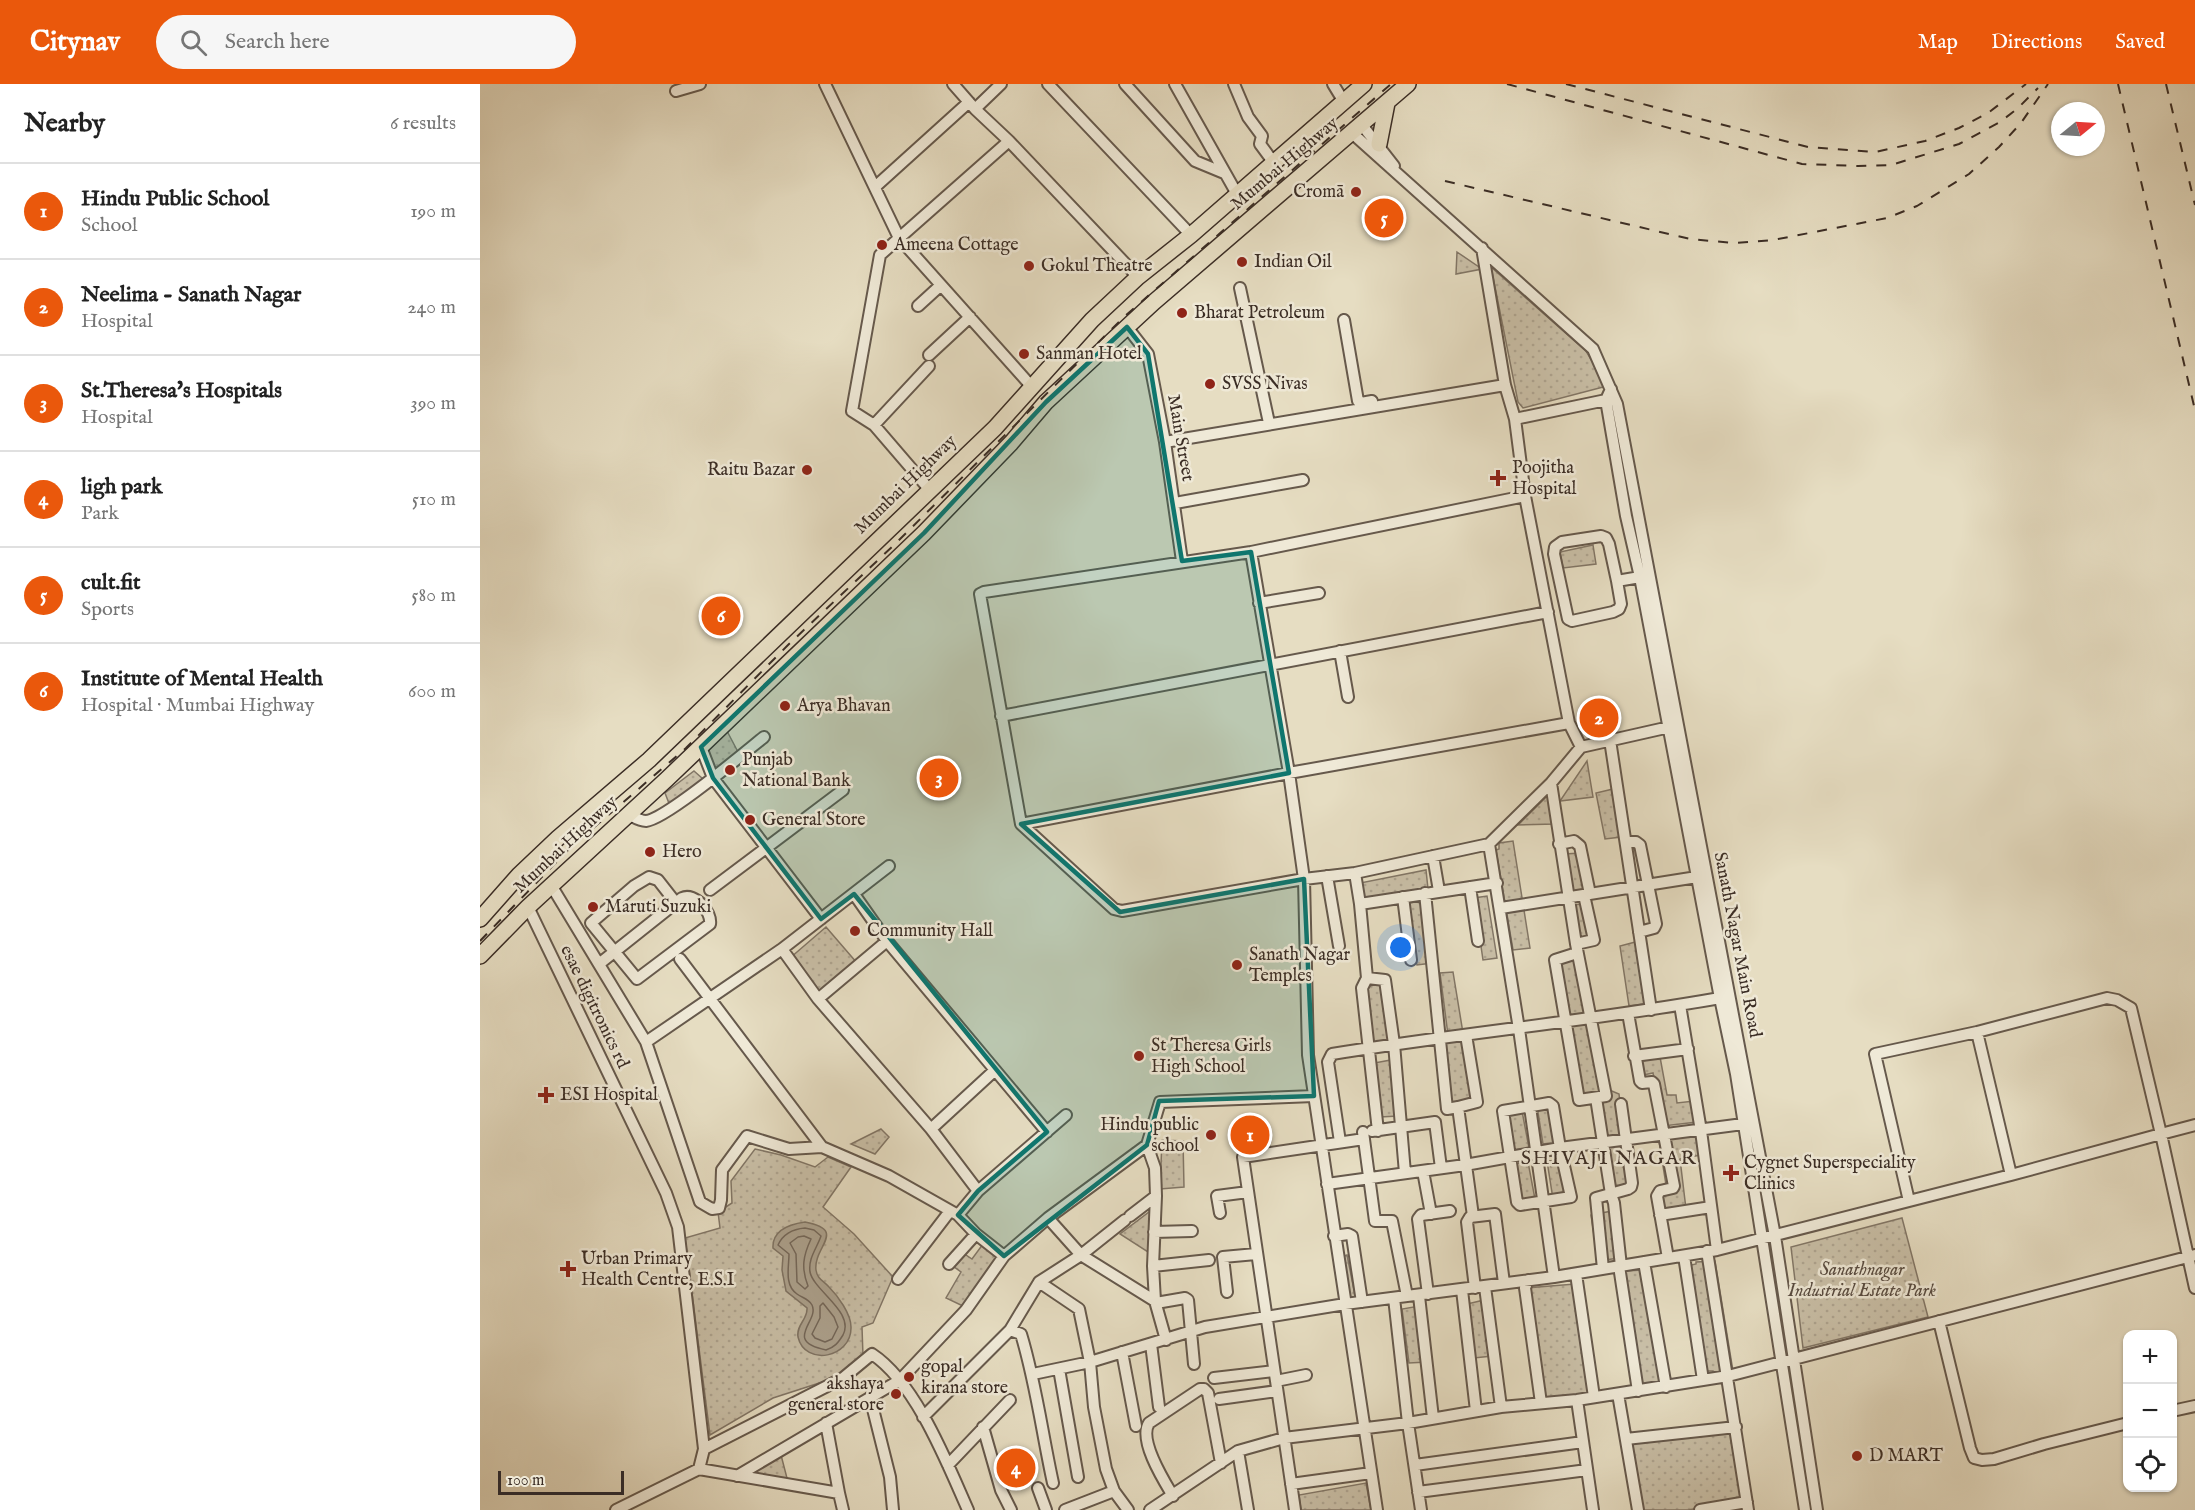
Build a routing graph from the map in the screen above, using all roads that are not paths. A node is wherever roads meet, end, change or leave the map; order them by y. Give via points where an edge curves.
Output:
1 (700, 84) edge
2 (825, 84) edge
3 (953, 84) edge
4 (1001, 84) edge
5 (1048, 84) edge
6 (1125, 84) edge
7 (1175, 84) edge
8 (1234, 84) edge
9 (1333, 84) edge
10 (1364, 84) edge
11 (1408, 84) edge
12 (675, 91) dead end
13 (1344, 102) junction
14 (1387, 103) junction
15 (972, 106) junction
16 (1357, 129) junction
17 (1009, 141) junction
18 (1379, 144) junction
19 (1274, 164) junction
20 (1397, 172) junction
21 (1224, 173) junction
22 (875, 187) junction
23 (1237, 194) junction
24 (1191, 236) junction
25 (899, 238) junction
26 (1482, 248) junction
27 (1138, 277) junction
28 (941, 285) junction
29 (1240, 288) dead end
30 (918, 306) dead end
31 (970, 317) junction
32 (1344, 320) dead end
33 (1127, 327) junction
34 (1506, 385) junction
35 (1032, 387) junction
36 (1611, 389) junction
37 (1606, 400) junction
38 (1378, 402) junction
39 (1515, 419) junction
40 (1269, 423) junction
41 (874, 425) junction
42 (995, 428) junction
43 (1165, 442) junction
44 (1011, 443) junction
45 (1303, 480) dead end
46 (929, 489) junction
47 (1525, 496) junction
48 (1174, 503) junction
49 (1251, 552) junction
50 (1182, 561) junction
51 (1640, 577) junction
52 (1617, 581) junction
53 (1319, 593) dead end
54 (1259, 603) junction
55 (1548, 612) junction
56 (780, 634) junction
57 (1340, 651) junction
58 (799, 654) junction
59 (1270, 664) junction
60 (1348, 697) dead end
61 (1000, 716) junction
62 (1569, 723) junction
63 (1675, 726) junction
64 (764, 737) dead end
65 (1610, 740) junction
66 (701, 747) junction
67 (1581, 747) junction
68 (1289, 773) junction
69 (713, 778) junction
70 (1551, 783) junction
71 (843, 790) dead end
72 (628, 814) junction
73 (1021, 824) junction
74 (1626, 842) junction
75 (1489, 844) junction
76 (1559, 844) junction
77 (765, 849) junction
78 (1433, 856) junction
79 (889, 866) dead end
80 (1355, 873) junction
81 (1327, 876) junction
82 (1697, 877) junction
83 (1304, 879) junction
84 (1497, 883) junction
85 (1649, 884) junction
86 (551, 885) junction
87 (1632, 886) junction
88 (1470, 887) junction
89 (710, 890) dead end
90 (1438, 891) junction
91 (1425, 893) junction
92 (854, 894) junction
93 (1587, 895) junction
94 (1403, 897) junction
95 (1568, 898) junction
96 (676, 903) junction
97 (1360, 904) junction
98 (528, 907) junction
99 (1501, 908) junction
100 (480, 919) edge
101 (821, 919) junction
102 (591, 923) junction
103 (579, 932) junction
104 (1639, 932) junction
105 (1478, 940) dead end
106 (887, 941) junction
107 (1339, 946) dead end
108 (782, 949) junction
109 (1576, 949) junction
110 (615, 952) junction
111 (480, 956) edge
112 (680, 959) dead end
113 (1411, 960) dead end
114 (599, 964) junction
115 (1367, 978) junction
116 (711, 998) junction
117 (1720, 998) junction
118 (818, 999) junction
119 (1680, 1005) junction
120 (1651, 1010) junction
121 (1628, 1013) junction
122 (1591, 1019) junction
123 (1566, 1023) junction
124 (1519, 1029) junction
125 (1977, 1032) junction
126 (1466, 1035) junction
127 (1439, 1038) junction
128 (646, 1042) junction
129 (1394, 1044) junction
130 (1367, 1048) junction
131 (1688, 1049) junction
132 (1635, 1056) junction
133 (994, 1071) junction
134 (1314, 1096) junction
135 (1596, 1098) junction
136 (1621, 1104) dead end
137 (1530, 1106) junction
138 (1458, 1107) junction
139 (1066, 1115) dead end
140 (1743, 1124) junction
141 (2195, 1125) edge
142 (1401, 1128) junction
143 (931, 1129) junction
144 (1378, 1131) junction
145 (1701, 1131) junction
146 (1047, 1132) junction
147 (1664, 1134) junction
148 (2161, 1134) junction
149 (1364, 1136) junction
150 (1626, 1138) junction
151 (1340, 1139) junction
152 (1602, 1142) junction
153 (1321, 1144) junction
154 (1147, 1145) junction
155 (822, 1147) junction
156 (1560, 1148) junction
157 (1535, 1152) junction
158 (1510, 1156) junction
159 (1465, 1164) junction
160 (1441, 1168) junction
161 (1423, 1171) junction
162 (1405, 1173) junction
163 (2011, 1175) junction
164 (1370, 1178) junction
165 (1327, 1184) junction
166 (978, 1191) junction
167 (1248, 1192) junction
168 (1611, 1194) junction
169 (1156, 1196) junction
170 (1544, 1200) junction
171 (1909, 1201) junction
172 (1711, 1207) junction
173 (1450, 1211) dead end
174 (954, 1213) junction
175 (1220, 1213) dead end
176 (1431, 1214) junction
177 (1660, 1215) junction
178 (1473, 1216) junction
179 (1048, 1218) junction
180 (1192, 1231) dead end
181 (1154, 1232) junction
182 (976, 1234) junction
183 (1334, 1236) junction
184 (1769, 1237) junction
185 (1712, 1251) junction
186 (1256, 1254) junction
187 (1081, 1255) junction
188 (1004, 1256) junction
189 (1684, 1256) junction
190 (2192, 1256) edge
191 (1668, 1258) junction
192 (1209, 1260) dead end
193 (1644, 1262) junction
194 (949, 1264) dead end
195 (1153, 1266) junction
196 (1620, 1266) junction
197 (1603, 1269) junction
198 (1576, 1274) junction
199 (1554, 1277) junction
200 (897, 1279) dead end
201 (1528, 1280) junction
202 (1039, 1282) junction
203 (1504, 1283) junction
204 (1480, 1287) junction
205 (2195, 1288) edge
206 (1462, 1290) junction
207 (1227, 1292) dead end
208 (1424, 1295) junction
209 (1407, 1296) junction
210 (1394, 1298) junction
211 (1156, 1302) junction
212 (1362, 1302) junction
213 (1345, 1304) junction
214 (1267, 1317) junction
215 (1939, 1321) junction
216 (1010, 1330) junction
217 (1191, 1331) junction
218 (1166, 1340) junction
219 (1150, 1344) junction
220 (1122, 1353) junction
221 (1795, 1360) junction
222 (1090, 1362) junction
223 (1783, 1363) junction
224 (1194, 1364) dead end
225 (1059, 1369) junction
226 (1033, 1374) junction
227 (1306, 1375) dead end
228 (1728, 1377) junction
229 (1214, 1378) dead end
230 (900, 1380) junction
231 (1703, 1380) junction
232 (1276, 1381) junction
233 (1666, 1387) junction
234 (1638, 1391) junction
235 (1618, 1394) junction
236 (870, 1397) junction
237 (1594, 1397) junction
238 (1219, 1399) dead end
239 (1010, 1400) dead end
240 (1577, 1400) junction
241 (1541, 1402) junction
242 (2195, 1406) edge
243 (1159, 1407) dead end
244 (1501, 1407) junction
245 (2177, 1410) edge
246 (1476, 1411) junction
247 (923, 1417) junction
248 (1433, 1418) junction
249 (826, 1423) junction
250 (1408, 1423) junction
251 (2123, 1424) edge
252 (1136, 1426) dead end
253 (983, 1427) junction
254 (1736, 1427) junction
255 (1364, 1428) junction
256 (1284, 1438) junction
257 (1626, 1439) junction
258 (1583, 1442) junction
259 (704, 1449) junction
260 (1238, 1451) junction
261 (1221, 1463) junction
262 (948, 1465) junction
263 (1415, 1465) junction
264 (699, 1468) junction
265 (1587, 1470) junction
266 (1371, 1473) junction
267 (736, 1476) junction
268 (1078, 1477) dead end
269 (1053, 1483) dead end
270 (1291, 1484) junction
271 (1038, 1488) dead end
272 (1114, 1491) junction
273 (1418, 1492) junction
274 (839, 1493) junction
275 (1169, 1502) edge
276 (1747, 1506) edge
277 (616, 1510) edge
278 (843, 1510) edge
279 (893, 1510) edge
280 (968, 1510) edge
281 (1011, 1510) edge
282 (1046, 1510) edge
283 (1065, 1510) edge
284 (1128, 1510) edge
285 (1150, 1510) edge
286 (1248, 1510) edge
287 (1295, 1510) edge
288 (1377, 1510) edge
289 (1421, 1510) edge
290 (1593, 1510) edge
291 (1638, 1510) edge
292 (1700, 1510) edge
293 (1805, 1510) edge
294 (1817, 1510) edge

1 - 12 street
2 - 22 street
3 - 15 street
4 - 15 street
5 - 24 street
6 - 21 street via 1195,161
7 - 21 street
8 - 19 street via 1248,117 1262,136 1260,144
9 - 13 street
10 - 13 highway, Mumbai Highway
11 - 14 highway, Mumbai Highway
13 - 19 highway, Mumbai Highway
14 - 16 highway, Mumbai Highway
14 - 18 highway
15 - 17 street
15 - 22 street
16 - 18 street
16 - 20 street via 1385,164
16 - 33 highway, Mumbai Highway
17 - 25 street
17 - 27 street
18 - 20 street
19 - 23 highway, Mumbai Highway
20 - 26 street, Sanath Nagar Main Road
21 - 23 street
22 - 25 street
23 - 24 highway, Mumbai Highway
24 - 27 highway, Mumbai Highway
25 - 28 street
25 - 41 street via 879,258 853,403 852,411
26 - 34 street
26 - 36 street, Sanath Nagar Main Road via 1593,349
27 - 35 highway, Mumbai Highway via 1092,320
28 - 30 street
28 - 31 street
29 - 40 street
31 - 35 street
31 - 41 street
32 - 38 street via 1358,400
33 - 43 street, Main Street via 1148,354
33 - 44 highway, Mumbai Highway via 1046,402
34 - 38 street
34 - 39 street
35 - 42 highway, Mumbai Highway
36 - 37 street
36 - 63 street, Sanath Nagar Main Road via 1617,404
37 - 39 street
37 - 51 street
38 - 40 street
39 - 47 street
40 - 43 street
41 - 46 street
42 - 44 highway
42 - 46 highway, Mumbai Highway
43 - 48 street, Main Street
44 - 58 highway, Mumbai Highway
45 - 48 street
46 - 56 highway, Mumbai Highway
47 - 49 street
47 - 55 street
48 - 50 street, Main Street
49 - 50 street
49 - 54 street
50 - 61 street via 980,594
51 - 52 street
51 - 63 street
52 - 52 street via 1619,609 1568,619 1555,547 1562,542 1606,538
53 - 54 street
54 - 59 street
55 - 57 street
55 - 62 street
56 - 58 highway
56 - 100 highway, Mumbai Highway via 649,760 519,875
57 - 59 street
57 - 60 street
58 - 66 highway, Mumbai Highway
59 - 61 street
59 - 68 street
61 - 73 street
62 - 67 street
62 - 68 street
63 - 65 street
63 - 82 street
63 - 184 street, Sanath Nagar Main Road
64 - 69 street
65 - 67 street
65 - 74 street
66 - 69 street
66 - 72 highway, Mumbai Highway
67 - 70 street
68 - 73 street
68 - 83 street
69 - 72 street via 647,821
69 - 77 street
70 - 75 street
70 - 76 street
71 - 77 street
72 - 86 highway, Mumbai Highway
73 - 83 street via 1118,911
74 - 85 street via 1640,845
74 - 87 street
75 - 78 street
75 - 84 street
76 - 93 street via 1574,841 1580,846
76 - 95 street
77 - 89 street
77 - 101 street
78 - 80 street
78 - 90 street
79 - 92 street
80 - 81 street
80 - 97 street
81 - 83 street
81 - 107 street
82 - 85 street
82 - 117 street
83 - 134 street via 1308,1055
84 - 88 street
84 - 99 street
85 - 87 street
85 - 104 street via 1656,924
86 - 98 highway, Mumbai Highway
86 - 103 street
87 - 93 street
87 - 104 street
88 - 90 street
88 - 105 street
90 - 91 street
91 - 94 street
91 - 127 street
92 - 101 street
92 - 106 street
93 - 95 street
93 - 109 street via 1594,940
94 - 97 street
94 - 113 street
95 - 99 street
95 - 109 street
96 - 102 street via 658,880 649,877
96 - 110 street
96 - 110 street via 688,895 694,897 709,916 710,924 637,979
97 - 115 street
98 - 111 highway, Mumbai Highway
98 - 259 street, esae digitronics rd via 666,1193 678,1227
99 - 124 street
101 - 108 street
102 - 103 street
102 - 110 street
103 - 114 street
104 - 120 street
106 - 118 street
106 - 133 street
108 - 116 street
108 - 118 street
109 - 122 street
109 - 123 street via 1555,960
110 - 114 street
112 - 116 street
114 - 128 street
115 - 129 street via 1385,980
115 - 130 street via 1362,988
116 - 128 street
116 - 155 street
117 - 119 street
117 - 140 street
118 - 143 street
119 - 120 street
119 - 131 street
120 - 121 street
121 - 122 street
121 - 132 street
122 - 123 street
122 - 135 street via 1606,1096
123 - 124 street
123 - 135 street via 1579,1100
124 - 126 street
124 - 137 street
125 - 148 street via 2107,998 2125,1003 2131,1008
125 - 163 street
125 - 171 street via 1875,1054
126 - 127 street
126 - 138 street via 1477,1102
127 - 129 street
127 - 138 street via 1447,1109
128 - 155 street via 697,1197 706,1207 719,1208 722,1170 747,1136 789,1149
129 - 130 street
129 - 142 street
130 - 144 street
130 - 151 street via 1329,1057
131 - 132 street
131 - 145 street
132 - 147 street via 1640,1081 1654,1084
133 - 143 street
133 - 146 street
134 - 153 street
134 - 154 street via 1161,1102
135 - 152 street
136 - 150 street
137 - 156 street via 1552,1103
137 - 157 street
137 - 158 street via 1503,1111
138 - 159 street
139 - 146 street
140 - 145 street
140 - 184 street
141 - 148 street
142 - 144 street
142 - 160 street via 1435,1122
142 - 162 street
143 - 166 street
144 - 149 street
145 - 147 street
145 - 172 street
146 - 166 street
147 - 150 street
147 - 177 street via 1674,1186 1658,1193
148 - 163 street
148 - 190 street
149 - 151 street
149 - 164 street
150 - 152 street
150 - 168 street via 1632,1184
151 - 153 street
152 - 156 street
152 - 168 street
153 - 165 street
153 - 167 street via 1243,1157
154 - 169 street via 1155,1168
154 - 179 street
155 - 174 street via 889,1176
156 - 157 street
156 - 170 street via 1571,1197
157 - 158 street
157 - 170 street
158 - 159 street
158 - 170 street via 1518,1204
159 - 160 street
159 - 178 street
160 - 161 street
161 - 162 street
161 - 176 street
162 - 164 street
163 - 171 street
164 - 165 street
164 - 209 street via 1375,1222 1392,1221
165 - 183 street
166 - 174 street
167 - 175 street via 1217,1196
167 - 186 street
168 - 196 street
168 - 197 street via 1596,1198
169 - 181 street
169 - 187 street
170 - 199 street
171 - 184 street
172 - 177 street
172 - 185 street
173 - 176 street
174 - 182 street
174 - 200 street
176 - 208 street via 1418,1218
177 - 191 street
178 - 203 street via 1495,1214
178 - 204 street via 1467,1221
179 - 187 street
179 - 188 street
180 - 181 street
181 - 195 street
182 - 188 street
182 - 194 street
183 - 212 street via 1352,1236
183 - 213 street
184 - 185 street
184 - 221 street, Sanath Nagar Main Road
184 - 223 street, Sanath Nagar Main Road
185 - 189 street
185 - 228 street
186 - 207 street via 1223,1257
186 - 214 street
187 - 202 street
187 - 211 street
188 - 230 street via 966,1310
189 - 191 street
189 - 231 street
190 - 205 street
190 - 215 street
191 - 193 street
192 - 195 street
193 - 196 street
193 - 233 street
195 - 211 street
196 - 197 street
196 - 234 street
197 - 198 street
198 - 199 street
198 - 237 street
199 - 201 street
201 - 203 street
201 - 241 street via 1525,1288
202 - 216 street
202 - 222 street via 1079,1310
203 - 204 street
204 - 206 street
204 - 244 street
206 - 208 street
206 - 246 street
208 - 209 street
208 - 248 street
209 - 210 street
210 - 212 street
210 - 250 street
211 - 217 street via 1187,1299
211 - 218 street
212 - 213 street
213 - 214 street
213 - 255 street
214 - 217 street
214 - 232 street
215 - 221 street
215 - 251 street via 1974,1458 1994,1459
216 - 226 street via 1021,1334
216 - 247 street
217 - 218 street
217 - 224 street
218 - 219 street
219 - 220 street
219 - 243 street
220 - 222 street
220 - 252 street
221 - 223 street
221 - 294 street, Sanath Nagar Main Road
222 - 225 street
222 - 272 street via 1094,1407
223 - 228 street
223 - 293 street, Sanath Nagar Main Road
225 - 226 street
225 - 268 street
226 - 269 street
227 - 232 street
228 - 231 street
228 - 254 street
229 - 232 street
230 - 236 street
230 - 247 street
230 - 259 street via 872,1354 843,1377
231 - 233 street
232 - 238 street
232 - 256 street
233 - 234 street
234 - 235 street
235 - 237 street
235 - 257 street
236 - 249 street
236 - 279 street via 890,1477
237 - 240 street
239 - 253 street
240 - 241 street
240 - 258 street
241 - 244 street
242 - 245 street
244 - 246 street
246 - 248 street
247 - 262 street
248 - 250 street
249 - 267 street
249 - 274 street
250 - 255 street
250 - 263 street
253 - 262 street
253 - 281 street via 1001,1490
254 - 257 street
254 - 276 street
255 - 256 street
255 - 266 street
256 - 260 street
256 - 270 street
257 - 291 street
258 - 263 street
258 - 265 street
259 - 264 street, esae digitronics rd
260 - 261 street
260 - 286 street
261 - 275 street
261 - 275 street via 1208,1393 1200,1389 1146,1427
262 - 280 street
263 - 273 street
264 - 267 street
264 - 277 street
265 - 273 street
265 - 290 street
266 - 270 street
266 - 288 street
267 - 274 street
270 - 287 street
271 - 282 street
272 - 283 street
272 - 284 street
273 - 289 street
274 - 278 street
275 - 285 street
276 - 292 street

